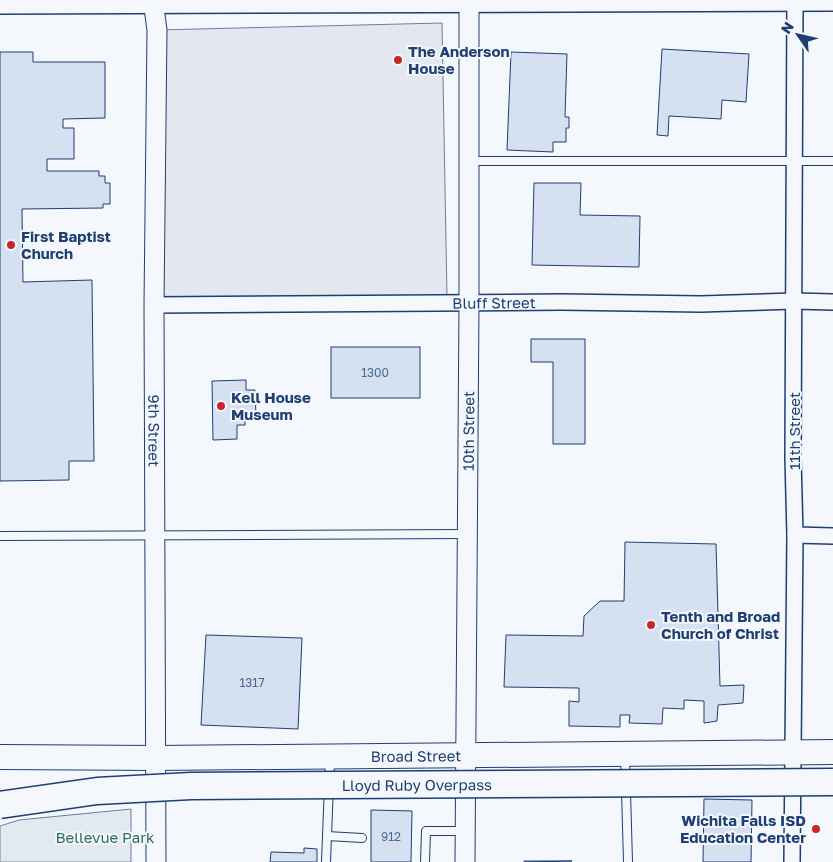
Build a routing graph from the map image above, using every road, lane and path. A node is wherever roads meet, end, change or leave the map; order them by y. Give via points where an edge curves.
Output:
1 (468, 2) edge
2 (795, 2) edge
3 (153, 3) edge
4 (833, 3) edge
5 (0, 6) edge
6 (468, 161) junction
7 (833, 161) edge
8 (794, 162) junction
9 (794, 301) junction
10 (833, 302) edge
11 (469, 303) junction
12 (154, 305) junction
13 (467, 534) junction
14 (155, 535) junction
15 (795, 535) junction
16 (0, 536) edge
17 (833, 536) edge
18 (792, 752) junction
19 (833, 752) edge
20 (625, 754) junction
21 (465, 755) junction
22 (0, 756) edge
23 (330, 756) junction
24 (156, 758) junction
25 (833, 782) edge
26 (0, 805) edge
27 (465, 832) junction
28 (327, 836) junction
29 (362, 838) dead end
30 (156, 862) edge
31 (326, 862) edge
32 (425, 862) edge
33 (465, 862) edge
34 (628, 862) edge
35 (792, 862) edge

1 - 2 street
1 - 3 street
1 - 6 street, 10th Street
2 - 4 street
2 - 8 street, 11th Street
3 - 5 street
3 - 12 street, 9th Street via 157,30
6 - 8 lane
6 - 11 street, 10th Street
7 - 8 lane
8 - 9 street, 11th Street
9 - 10 street, Bluff Street
9 - 11 street, Bluff Street
9 - 15 street, 11th Street
11 - 12 street, Bluff Street
11 - 13 street, 10th Street
12 - 14 street, 9th Street
13 - 14 lane
13 - 21 street, 10th Street
14 - 16 lane
14 - 24 street, 9th Street
15 - 17 street
15 - 18 street, 11th Street
18 - 19 main road, Broad Street
18 - 20 main road, Broad Street
18 - 35 street, 11th Street
20 - 21 main road, Broad Street
20 - 34 lane
21 - 23 main road, Broad Street
21 - 27 street, 10th Street
22 - 24 main road, Broad Street
23 - 24 main road, Broad Street
23 - 28 lane
24 - 30 street, 9th Street
25 - 26 highway, Lloyd Ruby Overpass, bridge via 191,786 97,790
27 - 32 lane via 426,832
27 - 33 street, 10th Street
28 - 29 lane
28 - 31 lane

